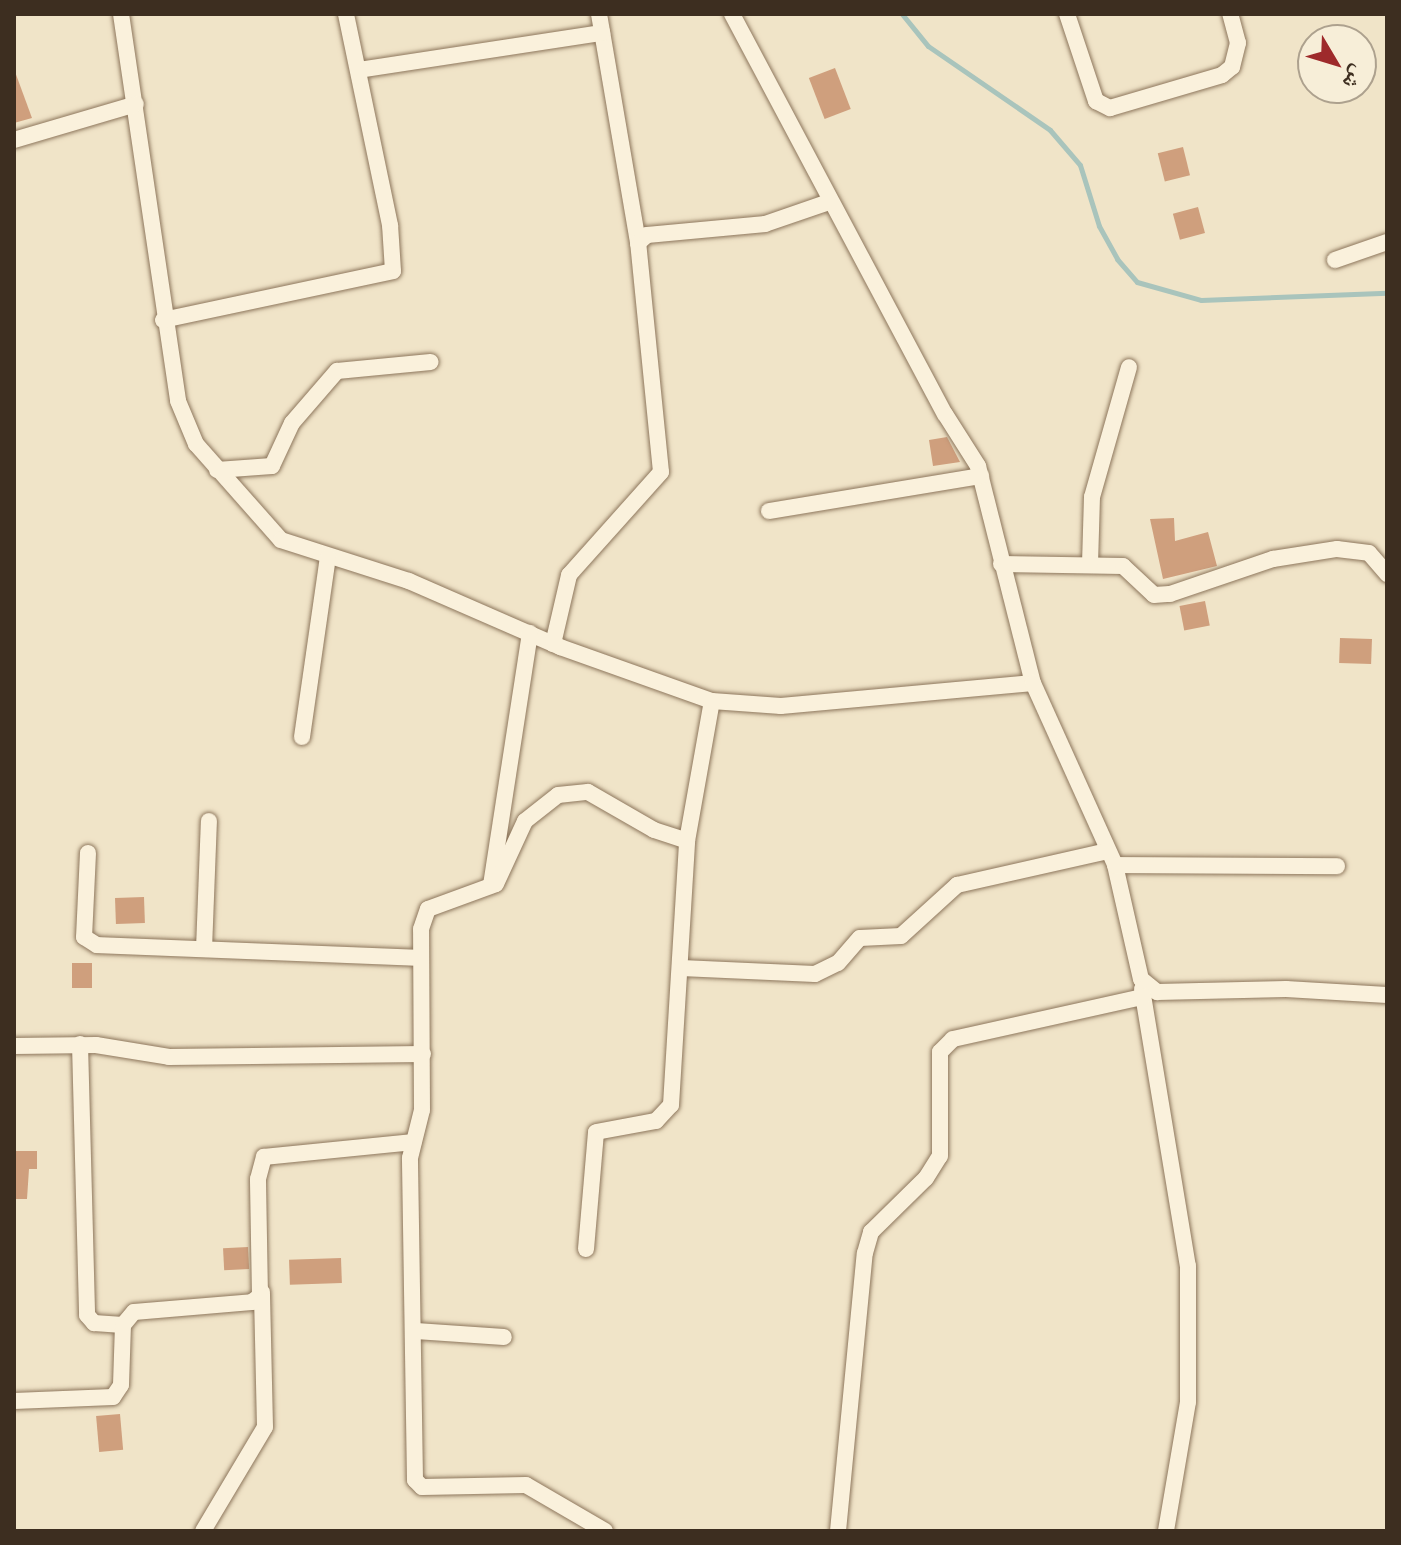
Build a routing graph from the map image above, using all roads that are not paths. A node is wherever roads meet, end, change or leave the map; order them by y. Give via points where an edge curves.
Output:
1 (121, 14) edge
2 (346, 14) edge
3 (599, 14) edge
4 (732, 14) edge
5 (1067, 14) edge
6 (1230, 14) edge
7 (602, 33) junction
8 (359, 70) junction
9 (136, 104) junction
10 (14, 140) edge
11 (829, 202) junction
12 (1387, 242) edge
13 (638, 243) junction
14 (1335, 260) dead end
15 (163, 320) junction
16 (431, 362) dead end
17 (1129, 367) dead end
18 (217, 470) junction
19 (981, 476) junction
20 (769, 511) dead end
21 (328, 557) junction
22 (1001, 564) junction
23 (1090, 564) junction
24 (1387, 574) edge
25 (530, 633) junction
26 (553, 644) junction
27 (1033, 683) junction
28 (712, 701) junction
29 (302, 737) dead end
30 (209, 821) dead end
31 (687, 841) junction
32 (88, 853) dead end
33 (1111, 858) junction
34 (1337, 866) dead end
35 (491, 886) junction
36 (204, 949) junction
37 (421, 958) junction
38 (681, 968) junction
39 (1141, 979) junction
40 (1387, 995) edge
41 (1143, 997) junction
42 (80, 1044) junction
43 (14, 1046) edge
44 (423, 1054) junction
45 (413, 1142) junction
46 (586, 1249) dead end
47 (262, 1292) junction
48 (123, 1325) junction
49 (416, 1331) junction
50 (504, 1337) dead end
51 (14, 1401) edge
52 (203, 1531) edge
53 (605, 1531) edge
54 (838, 1531) edge
55 (1166, 1531) edge

1 - 9 street
2 - 8 street
3 - 7 street
4 - 11 street
5 - 6 street via 1096,101 1110,108 1222,75 1237,53
7 - 8 street
7 - 13 street
8 - 15 street via 390,225 393,271
9 - 10 street
9 - 15 street
11 - 13 street via 765,224 647,235
11 - 19 street
12 - 14 street
13 - 26 street via 661,472 569,575
15 - 18 street via 186,425
16 - 18 street via 337,371 292,423 272,466
17 - 23 street via 1092,497
18 - 21 street via 281,540
19 - 20 street
19 - 22 street
21 - 25 street via 409,581
21 - 29 street
22 - 23 street
22 - 27 street
23 - 24 street via 1123,566 1154,595 1273,559 1337,549 1369,553
25 - 26 street
25 - 35 street
26 - 28 street
27 - 28 street via 781,706
27 - 33 street
28 - 31 street
30 - 36 street
31 - 35 street via 654,830 588,792 575,791 541,805 525,821 501,877
31 - 38 street
32 - 36 street via 84,937 89,942
33 - 34 street
33 - 38 street via 957,885 901,936 860,938 838,963 815,974
33 - 39 street
35 - 37 street via 428,909 423,915
36 - 37 street
37 - 44 street
38 - 46 street via 671,1105 656,1121 596,1132
39 - 40 street via 1157,992 1286,989
39 - 41 street
41 - 54 street via 953,1039 940,1052 940,1156 926,1178 871,1232 865,1253
41 - 55 street via 1188,1266 1188,1402
42 - 43 street
42 - 44 street via 169,1057
42 - 48 street via 87,1315 94,1323
44 - 45 street via 422,1110
45 - 47 street via 264,1157 258,1179
45 - 49 street
47 - 48 street via 252,1302 138,1310
47 - 52 street via 265,1427
48 - 51 street via 121,1385 113,1397
49 - 50 street
49 - 53 street via 417,1485 526,1485

